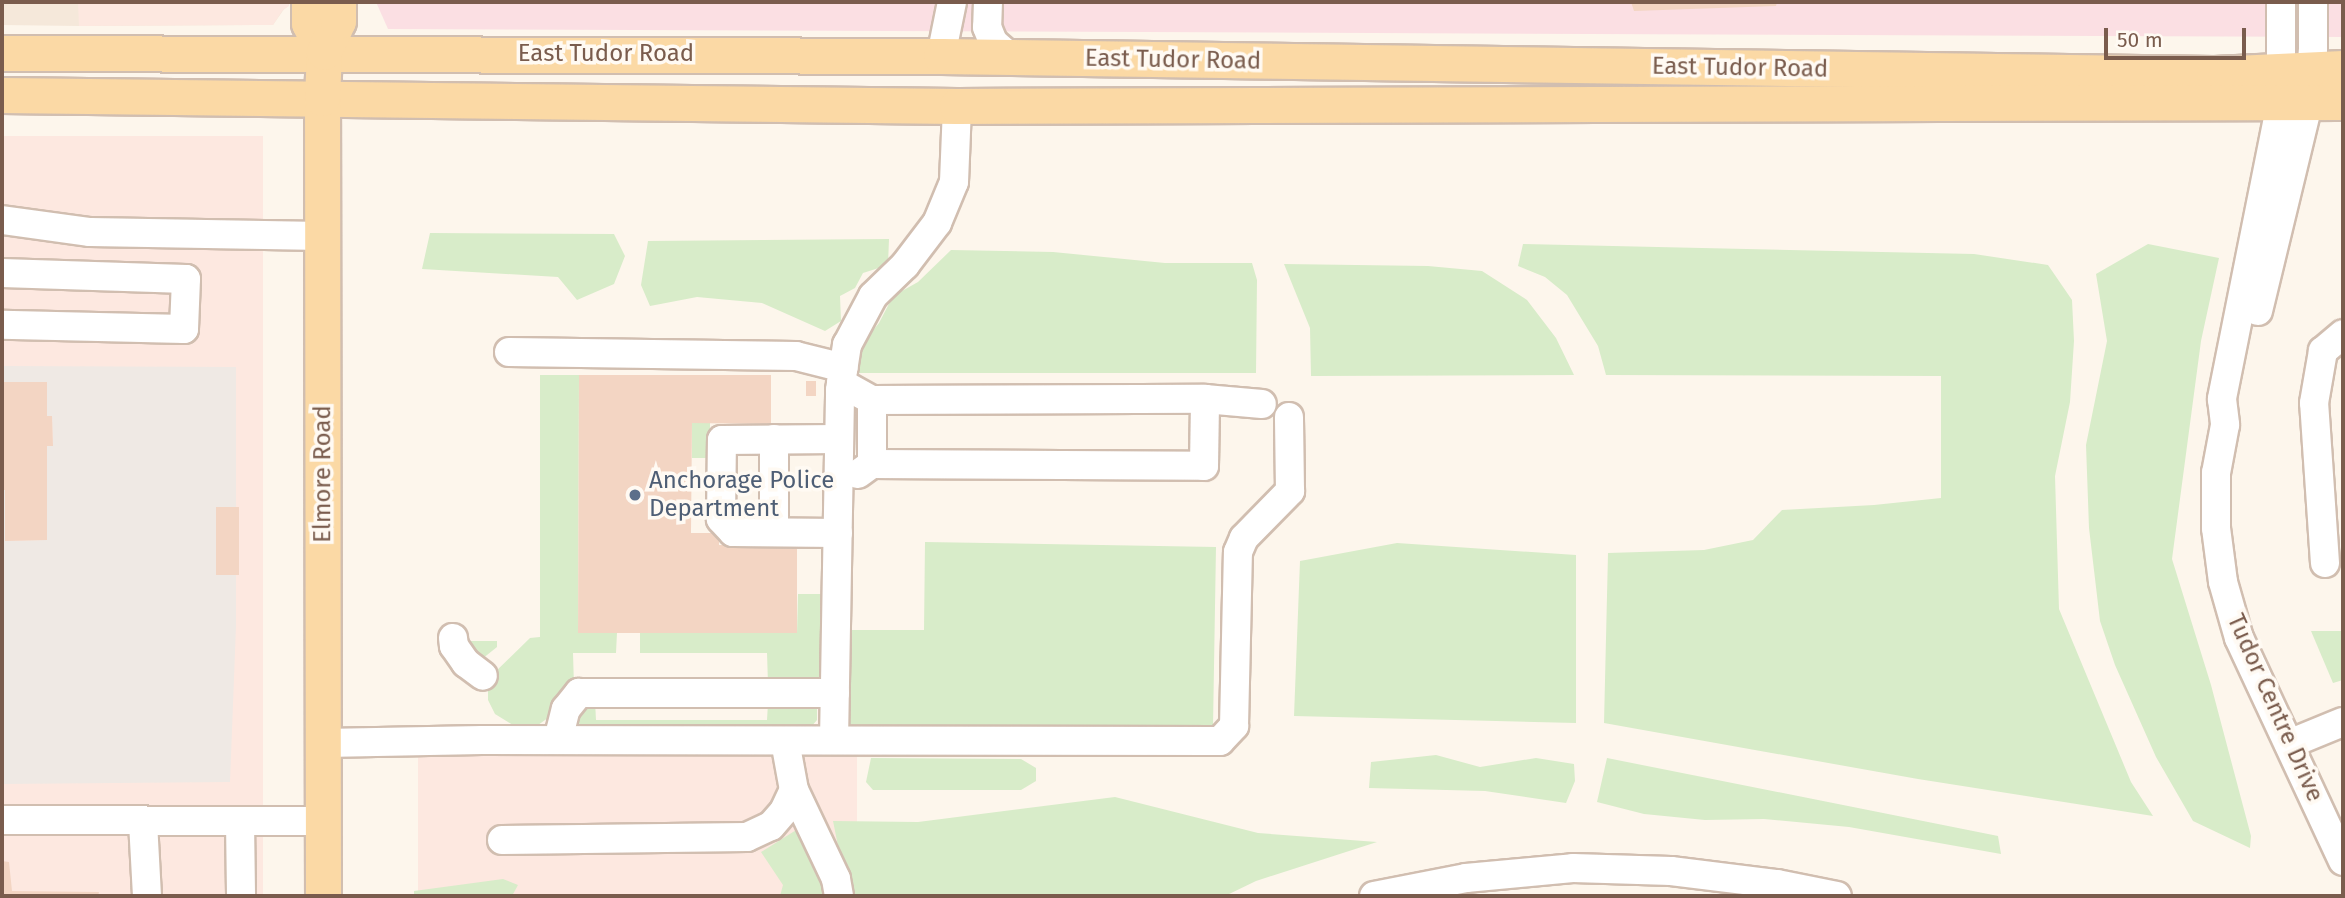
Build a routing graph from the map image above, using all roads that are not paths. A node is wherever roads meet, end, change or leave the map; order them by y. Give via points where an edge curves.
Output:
1 (309, 2) edge
2 (338, 2) edge
3 (952, 2) edge
4 (988, 2) edge
5 (2281, 2) edge
6 (2313, 2) edge
7 (324, 52) junction
8 (2, 53) edge
9 (941, 56) junction
10 (1010, 57) junction
11 (2305, 83) edge
12 (2, 95) edge
13 (322, 98) junction
14 (2343, 102) edge
15 (957, 106) junction
16 (2, 220) edge
17 (323, 236) junction
18 (2, 273) edge
19 (2, 324) edge
20 (2343, 334) edge
21 (509, 352) dead end
22 (842, 376) junction
23 (1205, 399) junction
24 (872, 400) junction
25 (1262, 404) dead end
26 (1289, 416) dead end
27 (774, 439) junction
28 (839, 439) junction
29 (872, 464) junction
30 (838, 490) junction
31 (774, 533) junction
32 (838, 533) junction
33 (2325, 563) dead end
34 (453, 638) dead end
35 (483, 676) dead end
36 (835, 694) junction
37 (2343, 722) edge
38 (558, 740) junction
39 (834, 740) junction
40 (785, 741) junction
41 (324, 743) junction
42 (2289, 744) junction
43 (794, 790) junction
44 (2, 820) edge
45 (323, 821) junction
46 (143, 822) junction
47 (240, 822) junction
48 (502, 840) dead end
49 (2343, 862) edge
50 (147, 896) edge
51 (241, 896) edge
52 (323, 896) edge
53 (839, 896) edge
54 (1374, 896) edge
55 (1837, 896) edge

1 - 7 main road, Elmore Road via 309,23
2 - 7 main road, Elmore Road via 338,21
3 - 9 street
4 - 10 street via 987,27 993,42
5 - 11 street, Tudor Centre Drive
6 - 11 street, Tudor Centre Drive
7 - 8 main road, East Tudor Road
7 - 9 main road, East Tudor Road
7 - 13 main road, Elmore Road
9 - 10 main road, East Tudor Road
10 - 11 main road, East Tudor Road via 2214,74
11 - 14 main road, East Tudor Road
11 - 15 main road, East Tudor Road
11 - 42 street, Tudor Centre Drive via 2222,399 2225,425 2216,473 2222,582 2239,638
12 - 13 main road, East Tudor Road
13 - 15 main road, East Tudor Road
13 - 17 main road, Elmore Road
15 - 22 street via 954,183 937,223 905,265 873,296 847,345
16 - 17 street via 90,232
17 - 41 main road, Elmore Road
18 - 19 street via 186,279 184,329
20 - 33 street via 2323,351 2314,403
21 - 22 street via 796,356
22 - 24 street
22 - 28 street
23 - 24 street
23 - 25 street
23 - 29 street via 1204,466
24 - 29 street
26 - 39 street via 1290,492 1244,538 1238,552 1234,726 1220,741
27 - 28 street
27 - 31 street
27 - 31 street via 722,440 721,492 721,519 733,532
28 - 30 street
29 - 30 street
30 - 32 street
31 - 32 street
32 - 36 street
34 - 35 street via 466,663
36 - 38 street via 579,694 566,709
36 - 39 street
37 - 42 street
38 - 40 street
38 - 41 street
39 - 40 street
40 - 43 street
41 - 45 main road, Elmore Road
42 - 49 street, Tudor Centre Drive
43 - 48 street via 771,826 747,837
43 - 53 street via 836,879
44 - 46 street
45 - 47 street
45 - 52 main road, Elmore Road
46 - 47 street
46 - 50 street
47 - 51 street
54 - 55 street via 1466,878 1573,868 1671,871

